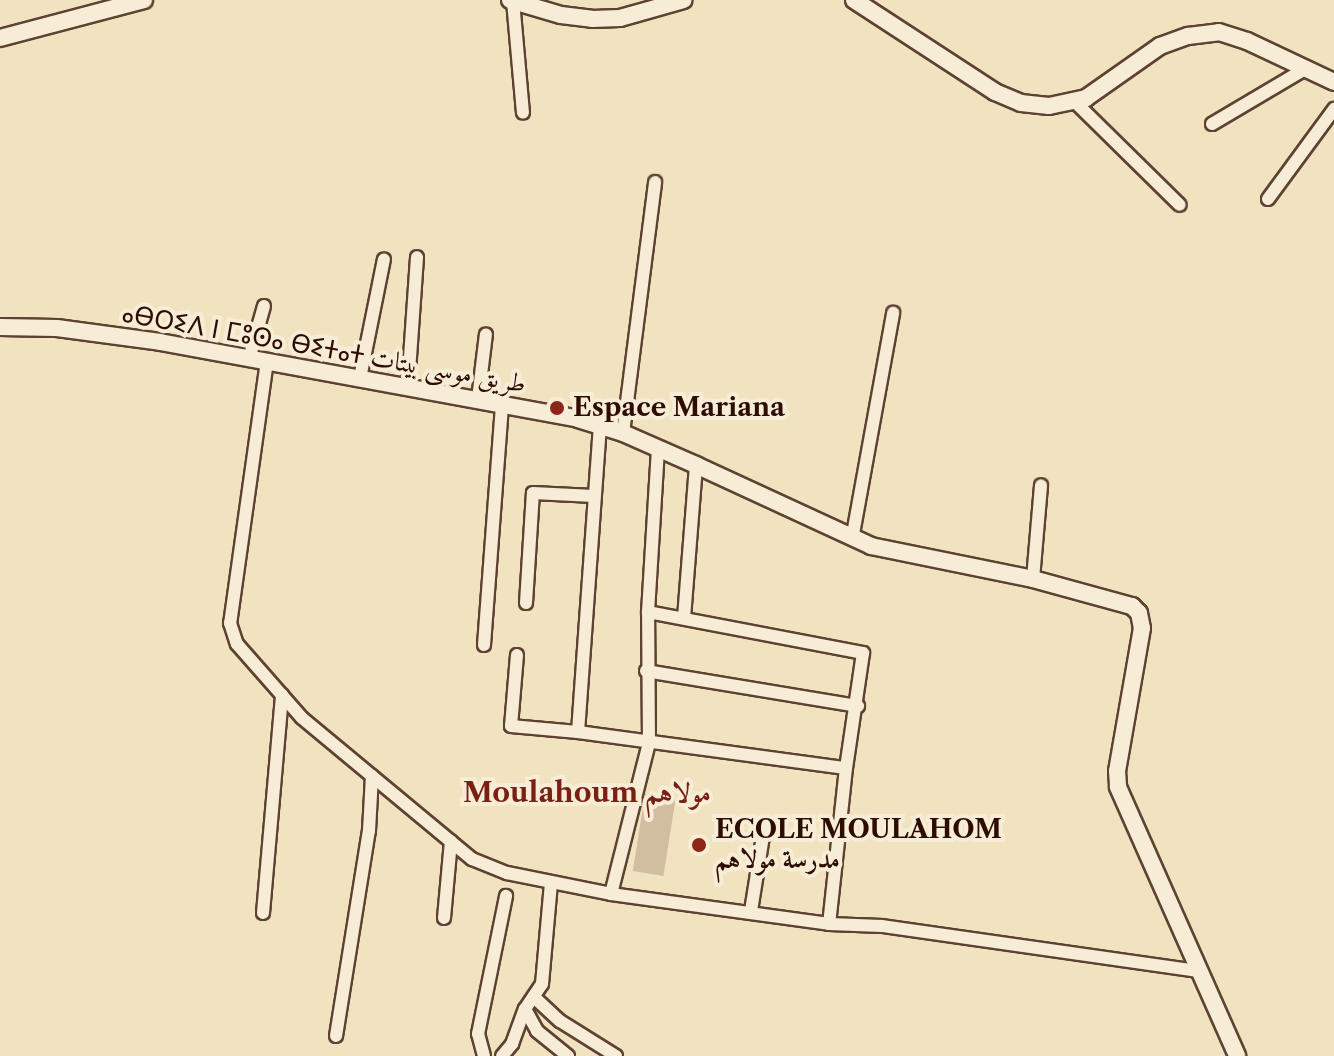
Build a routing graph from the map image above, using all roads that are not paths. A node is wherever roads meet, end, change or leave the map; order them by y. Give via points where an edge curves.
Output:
1 (144, 0) edge
2 (512, 0) edge
3 (684, 0) edge
4 (854, 0) edge
5 (0, 38) edge
6 (1305, 69) junction
7 (1334, 82) edge
8 (1074, 101) junction
9 (1334, 109) edge
10 (523, 113) dead end
11 (1212, 124) dead end
12 (655, 182) dead end
13 (1268, 199) dead end
14 (1180, 205) dead end
15 (417, 257) dead end
16 (384, 259) dead end
17 (264, 306) dead end
18 (893, 313) dead end
19 (0, 327) edge
20 (486, 334) dead end
21 (249, 359) junction
22 (267, 361) junction
23 (360, 378) junction
24 (408, 386) junction
25 (478, 399) junction
26 (502, 404) junction
27 (600, 426) junction
28 (623, 433) junction
29 (658, 449) junction
30 (696, 465) junction
31 (1041, 485) dead end
32 (594, 496) junction
33 (853, 534) junction
34 (1033, 579) junction
35 (526, 603) dead end
36 (648, 612) junction
37 (684, 618) junction
38 (484, 645) dead end
39 (517, 655) dead end
40 (646, 671) junction
41 (282, 695) junction
42 (858, 706) junction
43 (578, 732) junction
44 (649, 743) junction
45 (846, 768) junction
46 (372, 776) junction
47 (765, 824) dead end
48 (451, 841) junction
49 (551, 884) junction
50 (611, 894) junction
51 (506, 896) dead end
52 (751, 911) junction
53 (263, 913) dead end
54 (444, 918) dead end
55 (829, 924) junction
56 (1200, 971) junction
57 (535, 998) junction
58 (525, 1009) junction
59 (336, 1036) dead end
60 (484, 1056) edge
61 (502, 1056) edge
62 (568, 1056) edge
63 (616, 1056) edge
64 (1237, 1056) edge

1 - 5 street
2 - 3 street via 592,19 620,18
2 - 10 street
4 - 8 street via 995,92 1021,103 1049,106
6 - 7 street
6 - 8 street via 1219,32 1188,36 1160,46
6 - 11 street
8 - 14 street
9 - 13 street
12 - 28 street
15 - 24 street
16 - 23 street
17 - 21 street
18 - 33 street
19 - 21 street, ⴰⴱⵔⵉⴷ ⵏ ⵎⵓⵙⴰ ⴱⵉⵜⴰⵜ طريق موسى بيتات via 64,328
20 - 25 street
21 - 22 street, ⴰⴱⵔⵉⴷ ⵏ ⵎⵓⵙⴰ ⴱⵉⵜⴰⵜ طريق موسى بيتات
22 - 23 street, ⴰⴱⵔⵉⴷ ⵏ ⵎⵓⵙⴰ ⴱⵉⵜⴰⵜ طريق موسى بيتات
22 - 41 street via 230,623 237,644
23 - 24 street, ⴰⴱⵔⵉⴷ ⵏ ⵎⵓⵙⴰ ⴱⵉⵜⴰⵜ طريق موسى بيتات
24 - 25 street, ⴰⴱⵔⵉⴷ ⵏ ⵎⵓⵙⴰ ⴱⵉⵜⴰⵜ طريق موسى بيتات
25 - 26 street, ⴰⴱⵔⵉⴷ ⵏ ⵎⵓⵙⴰ ⴱⵉⵜⴰⵜ طريق موسى بيتات
26 - 27 street, ⴰⴱⵔⵉⴷ ⵏ ⵎⵓⵙⴰ ⴱⵉⵜⴰⵜ طريق موسى بيتات
26 - 38 street
27 - 28 street, ⴰⴱⵔⵉⴷ ⵏ ⵎⵓⵙⴰ ⴱⵉⵜⴰⵜ طريق موسى بيتات
27 - 32 street
28 - 29 street, ⴰⴱⵔⵉⴷ ⵏ ⵎⵓⵙⴰ ⴱⵉⵜⴰⵜ طريق موسى بيتات
29 - 30 street, ⴰⴱⵔⵉⴷ ⵏ ⵎⵓⵙⴰ ⴱⵉⵜⴰⵜ طريق موسى بيتات
29 - 36 street
30 - 33 street, ⴰⴱⵔⵉⴷ ⵏ ⵎⵓⵙⴰ ⴱⵉⵜⴰⵜ طريق موسى بيتات
30 - 37 street
31 - 34 street
32 - 35 street via 533,493
32 - 43 street
33 - 34 street, ⴰⴱⵔⵉⴷ ⵏ ⵎⵓⵙⴰ ⴱⵉⵜⴰⵜ طريق موسى بيتات via 871,546
34 - 56 street, ⴰⴱⵔⵉⴷ ⵏ ⵎⵓⵙⴰ ⴱⵉⵜⴰⵜ طريق موسى بيتات via 1128,604 1141,618 1118,787
36 - 37 street
36 - 40 street
37 - 42 street via 863,653
39 - 43 street via 511,726
40 - 42 street
40 - 44 street
41 - 46 street
41 - 53 street
42 - 45 street
43 - 44 street
44 - 45 street
44 - 50 street
45 - 55 street
46 - 48 street
46 - 59 street via 369,831
47 - 52 street
48 - 49 street via 472,859
48 - 54 street
49 - 50 street
49 - 57 street via 542,984
50 - 52 street
51 - 60 street via 478,1034
52 - 55 street
55 - 56 street via 882,926
56 - 64 street, ⴰⴱⵔⵉⴷ ⵏ ⵎⵓⵙⴰ ⴱⵉⵜⴰⵜ طريق موسى بيتات
57 - 58 street
57 - 63 street via 560,1021
58 - 61 street via 518,1034
58 - 62 street via 537,1031

